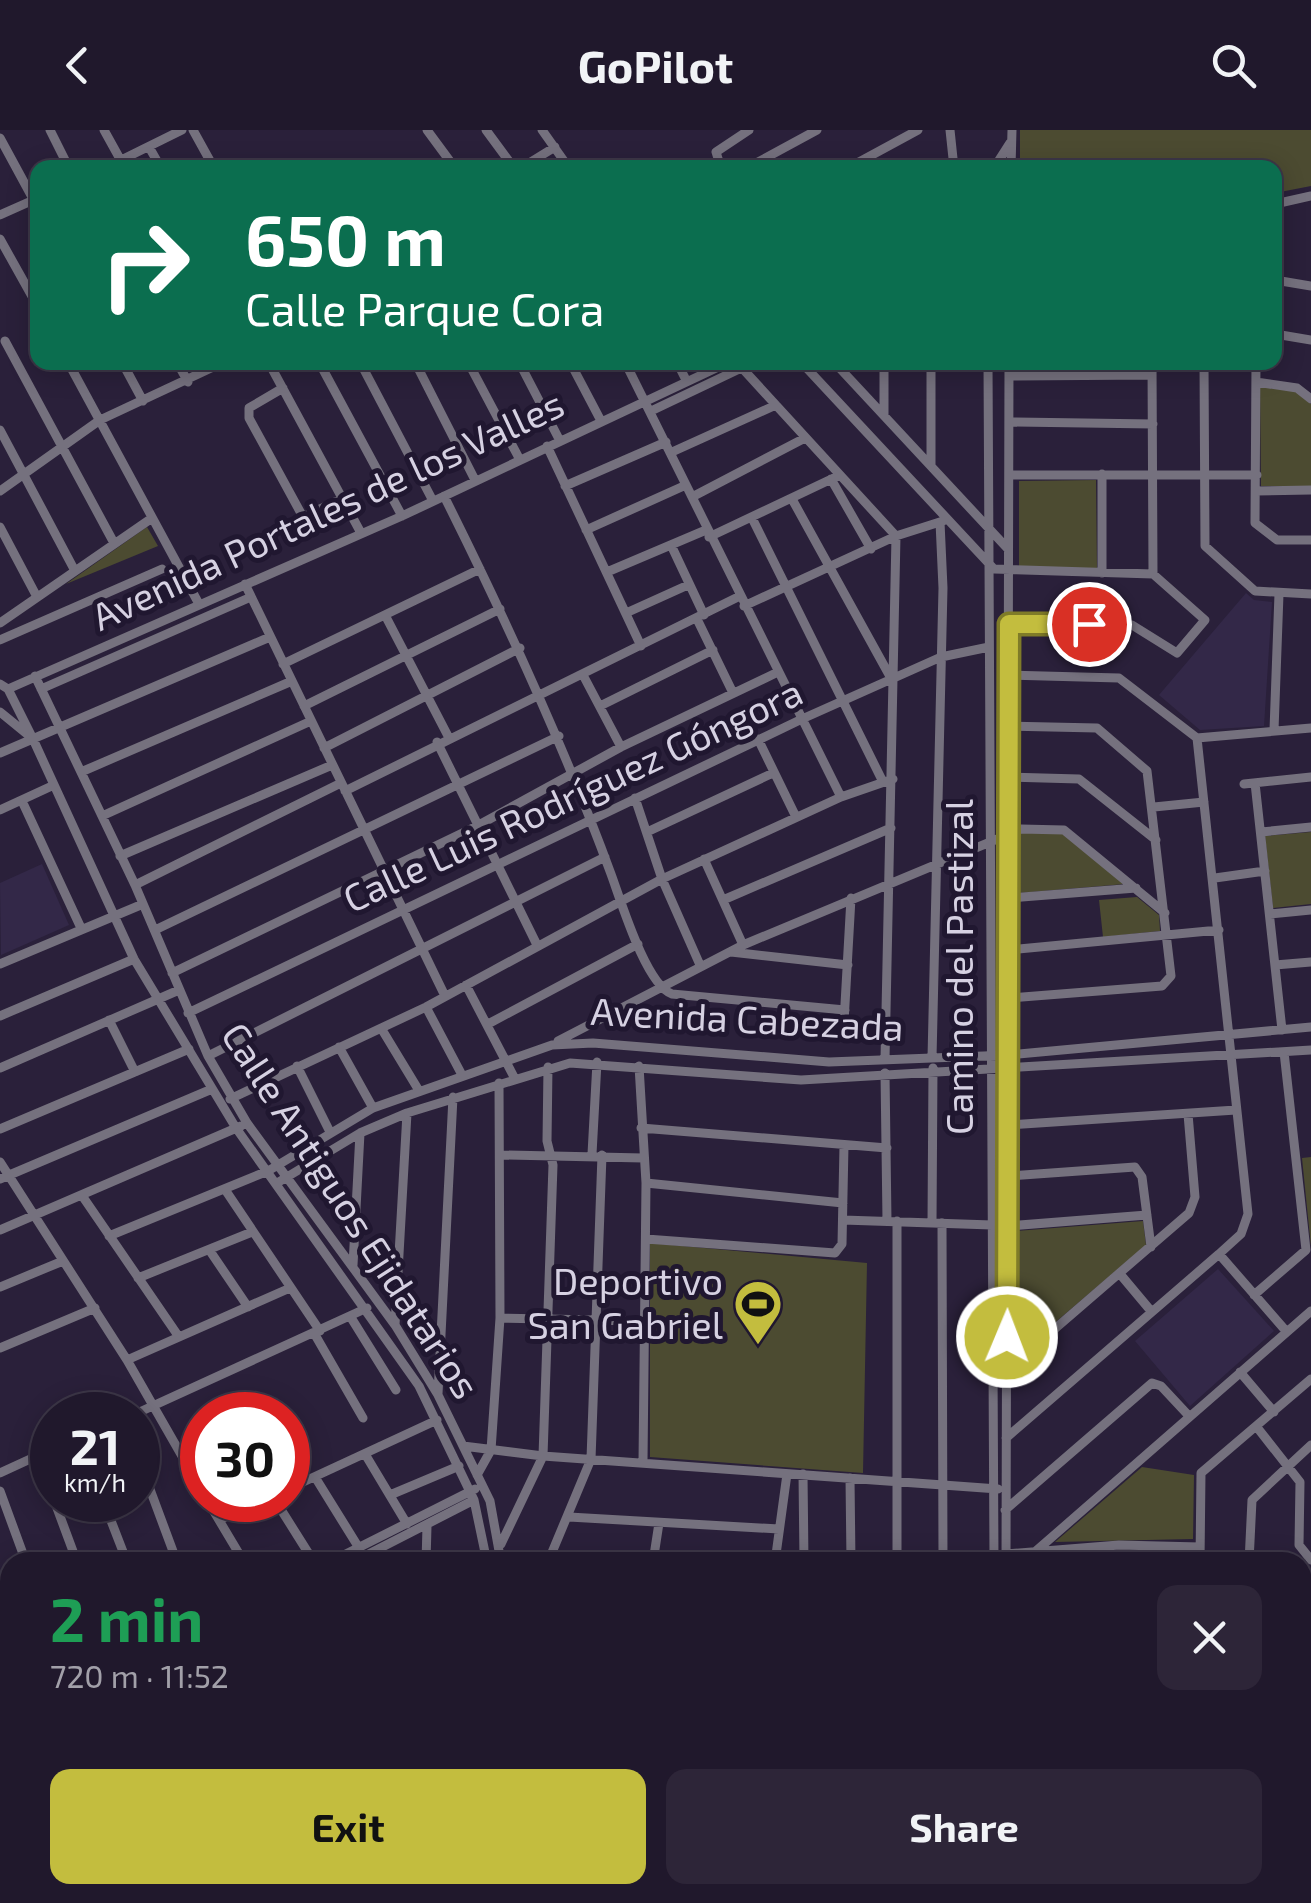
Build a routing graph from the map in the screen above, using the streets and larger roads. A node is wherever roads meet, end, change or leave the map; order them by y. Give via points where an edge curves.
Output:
1 (50, 130) edge
2 (104, 130) edge
3 (182, 130) edge
4 (194, 130) edge
5 (427, 130) edge
6 (486, 130) edge
7 (542, 130) edge
8 (817, 130) edge
9 (918, 130) edge
10 (952, 130) edge
11 (746, 131) edge
12 (163, 134) edge
13 (1012, 136) edge
14 (0, 138) edge
15 (149, 147) junction
16 (555, 147) junction
17 (10, 158) junction
18 (65, 160) edge
19 (121, 160) edge
20 (129, 160) edge
21 (156, 160) edge
22 (210, 160) edge
23 (449, 160) edge
24 (511, 160) edge
25 (532, 160) edge
26 (564, 160) edge
27 (717, 160) edge
28 (763, 160) edge
29 (863, 160) edge
30 (954, 160) edge
31 (998, 160) edge
32 (0, 163) edge
33 (30, 192) edge
34 (1311, 196) edge
35 (1282, 202) edge
36 (30, 204) edge
37 (0, 215) edge
38 (0, 239) edge
39 (1282, 281) edge
40 (1311, 286) edge
41 (30, 293) edge
42 (1282, 335) edge
43 (1311, 340) edge
44 (5, 341) dead end
45 (72, 370) edge
46 (126, 370) edge
47 (181, 370) edge
48 (210, 370) edge
49 (274, 370) edge
50 (322, 370) edge
51 (365, 370) edge
52 (420, 370) edge
53 (472, 370) edge
54 (523, 370) edge
55 (574, 370) edge
56 (629, 370) edge
57 (681, 370) edge
58 (709, 370) edge
59 (738, 370) edge
60 (744, 370) edge
61 (807, 370) edge
62 (842, 370) edge
63 (884, 370) edge
64 (931, 370) edge
65 (988, 370) edge
66 (1009, 370) edge
67 (1152, 370) edge
68 (1204, 370) edge
69 (1256, 370) edge
70 (1152, 375) junction
71 (1009, 376) junction
72 (686, 380) junction
73 (188, 382) junction
74 (1256, 382) junction
75 (283, 388) junction
76 (645, 399) junction
77 (1311, 399) edge
78 (143, 400) junction
79 (776, 406) junction
80 (651, 411) junction
81 (884, 415) junction
82 (100, 420) junction
83 (600, 420) junction
84 (1009, 422) junction
85 (1153, 424) junction
86 (0, 430) edge
87 (805, 438) junction
88 (559, 439) junction
89 (666, 442) junction
90 (546, 446) junction
91 (62, 448) junction
92 (672, 452) junction
93 (519, 458) junction
94 (931, 464) junction
95 (1154, 473) junction
96 (1102, 474) junction
97 (1204, 474) junction
98 (24, 475) junction
99 (1008, 475) junction
100 (1256, 475) junction
101 (836, 477) junction
102 (475, 480) junction
103 (686, 485) junction
104 (565, 486) junction
105 (1311, 490) edge
106 (1256, 491) junction
107 (0, 492) edge
108 (692, 497) junction
109 (438, 498) junction
110 (342, 499) junction
111 (792, 499) junction
112 (402, 516) junction
113 (152, 518) junction
114 (752, 518) junction
115 (944, 521) junction
116 (0, 527) edge
117 (989, 529) junction
118 (586, 530) junction
119 (362, 533) junction
120 (708, 533) junction
121 (896, 536) junction
122 (1311, 540) edge
123 (114, 543) junction
124 (671, 545) junction
125 (871, 548) junction
126 (1008, 549) junction
127 (989, 564) junction
128 (830, 567) junction
129 (162, 569) dead end
130 (480, 569) junction
131 (75, 571) junction
132 (607, 572) junction
133 (1010, 573) junction
134 (1102, 574) junction
135 (1153, 574) junction
136 (245, 584) junction
137 (688, 585) junction
138 (787, 586) junction
139 (1279, 594) junction
140 (1311, 594) edge
141 (37, 597) junction
142 (250, 597) junction
143 (741, 602) junction
144 (199, 604) junction
145 (500, 609) junction
146 (626, 613) junction
147 (385, 615) junction
148 (700, 617) junction
149 (0, 623) edge
150 (1009, 624) junction
151 (270, 638) junction
152 (0, 640) edge
153 (641, 646) junction
154 (990, 647) junction
155 (520, 648) junction
156 (712, 650) junction
157 (406, 656) junction
158 (941, 657) junction
159 (283, 664) junction
160 (778, 672) junction
161 (1010, 674) junction
162 (583, 675) junction
163 (36, 676) junction
164 (892, 680) junction
165 (292, 681) junction
166 (4, 687) edge
167 (41, 689) junction
168 (733, 693) junction
169 (541, 694) junction
170 (427, 695) junction
171 (844, 701) junction
172 (304, 706) junction
173 (600, 706) junction
174 (0, 712) edge
175 (802, 719) junction
176 (311, 721) junction
177 (1009, 726) junction
178 (1311, 728) edge
179 (60, 729) junction
180 (1274, 730) junction
181 (448, 736) junction
182 (559, 736) junction
183 (1197, 738) junction
184 (33, 739) junction
185 (758, 739) junction
186 (437, 742) junction
187 (324, 748) junction
188 (621, 748) junction
189 (0, 753) edge
190 (332, 765) junction
191 (81, 772) junction
192 (774, 773) junction
193 (575, 774) junction
194 (1009, 777) junction
195 (1311, 777) edge
196 (888, 779) junction
197 (457, 783) junction
198 (54, 785) junction
199 (343, 787) junction
200 (841, 797) junction
201 (636, 798) junction
202 (22, 800) junction
203 (1204, 802) junction
204 (1154, 807) junction
205 (0, 810) edge
206 (102, 816) junction
207 (796, 817) junction
208 (592, 818) junction
209 (477, 826) junction
210 (1311, 827) edge
211 (891, 828) junction
212 (364, 831) junction
213 (647, 832) junction
214 (1261, 832) junction
215 (1009, 833) junction
216 (988, 840) junction
217 (1156, 840) junction
218 (120, 856) junction
219 (605, 857) junction
220 (704, 859) junction
221 (938, 860) junction
222 (496, 862) junction
223 (383, 871) junction
224 (1265, 871) junction
225 (662, 878) junction
226 (1214, 878) junction
227 (890, 882) junction
228 (135, 885) junction
229 (1136, 888) junction
230 (851, 898) junction
231 (1009, 898) junction
232 (621, 900) junction
233 (723, 900) junction
234 (515, 902) junction
235 (143, 904) junction
236 (402, 910) junction
237 (1311, 910) edge
238 (1165, 913) junction
239 (1270, 914) junction
240 (112, 916) junction
241 (82, 928) junction
242 (154, 930) junction
243 (1219, 930) junction
244 (1169, 936) junction
245 (638, 944) junction
246 (537, 945) junction
247 (744, 945) junction
248 (421, 948) junction
249 (1009, 950) junction
250 (729, 952) junction
251 (134, 958) junction
252 (1311, 962) edge
253 (0, 964) edge
254 (848, 964) junction
255 (1275, 965) junction
256 (700, 966) junction
257 (172, 972) junction
258 (466, 985) junction
259 (659, 986) junction
260 (179, 990) junction
261 (445, 996) junction
262 (160, 998) junction
263 (1008, 998) junction
264 (426, 1007) junction
265 (188, 1014) junction
266 (0, 1016) edge
267 (109, 1020) junction
268 (488, 1024) junction
269 (381, 1028) junction
270 (1311, 1028) edge
271 (1282, 1030) junction
272 (1228, 1034) junction
273 (552, 1046) junction
274 (339, 1047) junction
275 (189, 1049) junction
276 (1064, 1050) junction
277 (1311, 1050) edge
278 (1284, 1052) junction
279 (1008, 1055) junction
280 (208, 1056) junction
281 (1230, 1056) junction
282 (989, 1057) junction
283 (885, 1059) junction
284 (508, 1060) junction
285 (597, 1062) junction
286 (933, 1063) junction
287 (297, 1066) junction
288 (640, 1066) junction
289 (1066, 1066) junction
290 (548, 1067) junction
291 (0, 1068) edge
292 (989, 1069) junction
293 (1009, 1071) junction
294 (134, 1072) junction
295 (885, 1073) junction
296 (462, 1074) junction
297 (514, 1077) junction
298 (500, 1083) junction
299 (212, 1089) junction
300 (418, 1089) junction
301 (232, 1098) junction
302 (453, 1098) junction
303 (222, 1104) junction
304 (373, 1108) junction
305 (1236, 1110) junction
306 (407, 1114) junction
307 (1188, 1114) junction
308 (247, 1123) junction
309 (1007, 1125) junction
310 (0, 1128) edge
311 (236, 1128) junction
312 (641, 1128) junction
313 (330, 1132) junction
314 (360, 1134) junction
315 (844, 1145) junction
316 (887, 1148) junction
317 (1311, 1153) edge
318 (549, 1154) junction
319 (1296, 1154) junction
320 (503, 1155) junction
321 (598, 1155) junction
322 (643, 1158) junction
323 (0, 1162) edge
324 (278, 1164) junction
325 (268, 1171) junction
326 (288, 1176) junction
327 (1008, 1176) junction
328 (4, 1178) edge
329 (277, 1182) junction
330 (646, 1182) junction
331 (226, 1191) junction
332 (83, 1198) junction
333 (844, 1203) junction
334 (1146, 1215) junction
335 (34, 1217) junction
336 (844, 1220) junction
337 (892, 1221) junction
338 (937, 1223) junction
339 (992, 1225) junction
340 (1008, 1226) junction
341 (0, 1230) edge
342 (252, 1232) junction
343 (110, 1236) junction
344 (646, 1239) junction
345 (1151, 1247) junction
346 (1309, 1250) edge
347 (210, 1251) junction
348 (1220, 1254) junction
349 (63, 1260) junction
350 (352, 1267) junction
351 (1120, 1274) junction
352 (138, 1278) junction
353 (0, 1287) edge
354 (290, 1288) junction
355 (1254, 1294) junction
356 (248, 1307) junction
357 (95, 1308) junction
358 (367, 1308) junction
359 (1311, 1311) edge
360 (1151, 1312) junction
361 (350, 1316) junction
362 (546, 1317) junction
363 (500, 1318) junction
364 (596, 1320) junction
365 (646, 1321) junction
366 (395, 1325) junction
367 (1286, 1331) junction
368 (317, 1332) junction
369 (179, 1337) junction
370 (0, 1348) edge
371 (126, 1360) junction
372 (1006, 1370) junction
373 (1240, 1372) junction
374 (1311, 1378) edge
375 (396, 1390) dead end
376 (146, 1392) edge
377 (438, 1395) junction
378 (160, 1402) edge
379 (1274, 1412) junction
380 (160, 1416) edge
381 (1189, 1416) junction
382 (362, 1418) dead end
383 (437, 1420) junction
384 (1256, 1426) junction
385 (1006, 1438) junction
386 (1311, 1445) edge
387 (463, 1446) junction
388 (490, 1450) junction
389 (180, 1452) edge
390 (365, 1454) junction
391 (543, 1456) junction
392 (591, 1459) junction
393 (30, 1460) edge
394 (643, 1462) junction
395 (1289, 1464) junction
396 (459, 1466) junction
397 (0, 1473) edge
398 (787, 1474) junction
399 (803, 1474) junction
400 (315, 1477) junction
401 (850, 1478) junction
402 (310, 1479) edge
403 (479, 1480) junction
404 (897, 1481) junction
405 (944, 1485) junction
406 (1000, 1489) junction
407 (0, 1490) edge
408 (390, 1495) junction
409 (472, 1495) junction
410 (1005, 1510) junction
411 (569, 1517) junction
412 (160, 1518) edge
413 (62, 1522) edge
414 (112, 1522) edge
415 (220, 1522) edge
416 (289, 1522) edge
417 (658, 1523) junction
418 (407, 1524) junction
419 (426, 1526) junction
420 (779, 1529) junction
421 (501, 1544) junction
422 (1200, 1547) junction
423 (360, 1548) junction
424 (1036, 1551) junction
425 (22, 1552) edge
426 (73, 1552) edge
427 (123, 1552) edge
428 (172, 1552) edge
429 (238, 1552) edge
430 (308, 1552) edge
431 (351, 1552) edge
432 (373, 1552) edge
433 (426, 1552) edge
434 (484, 1552) edge
435 (501, 1552) edge
436 (553, 1552) edge
437 (654, 1552) edge
438 (777, 1552) edge
439 (804, 1552) edge
440 (850, 1552) edge
441 (897, 1552) edge
442 (943, 1552) edge
443 (995, 1552) edge
444 (1006, 1552) edge
445 (1032, 1552) edge
446 (1200, 1552) edge
447 (1250, 1552) edge
448 (1300, 1552) edge

1 - 18 street
2 - 19 street
3 - 12 street
4 - 22 street
5 - 23 street
6 - 24 street
7 - 16 street
8 - 28 street
9 - 29 street
10 - 30 street
11 - 27 street via 720,148
12 - 15 street
13 - 31 street
14 - 17 street
15 - 20 street
15 - 21 street
16 - 25 street
16 - 26 street
17 - 32 street
17 - 33 street
34 - 35 street
36 - 37 street
38 - 41 street
39 - 40 street
42 - 43 street
44 - 91 street
45 - 82 street
46 - 78 street
47 - 73 street
48 - 73 street
49 - 75 street
50 - 112 street
51 - 109 street
52 - 102 street
53 - 93 street
54 - 88 street
55 - 83 street
56 - 76 street
57 - 72 street
58 - 72 street, Avenida Portales de los Valles
59 - 80 street
60 - 79 street
61 - 115 street
62 - 81 street
63 - 81 street
64 - 94 street
65 - 117 street, Camino del Pastizal
66 - 71 street, Camino del Pastizal
67 - 70 street
68 - 97 street
69 - 74 street
70 - 71 street
70 - 85 street
71 - 84 street, Camino del Pastizal
72 - 76 street, Avenida Portales de los Valles
73 - 78 street
74 - 77 street via 1299,388
74 - 100 street
75 - 110 street
75 - 110 street via 249,408 249,418 307,518
76 - 80 street
76 - 83 street, Avenida Portales de los Valles
78 - 82 street
79 - 87 street
79 - 92 street
80 - 89 street
81 - 94 street
82 - 91 street
82 - 113 street
83 - 88 street, Avenida Portales de los Valles
84 - 85 street
84 - 99 street, Camino del Pastizal
85 - 95 street
86 - 98 street
87 - 101 street
87 - 108 street
88 - 90 street, Avenida Portales de los Valles
89 - 92 street
89 - 104 street
90 - 93 street, Avenida Portales de los Valles
90 - 104 street
91 - 98 street
91 - 123 street
92 - 103 street
93 - 102 street, Avenida Portales de los Valles
94 - 117 street
95 - 96 street
95 - 97 street
95 - 135 street
96 - 99 street
96 - 134 street
97 - 100 street
97 - 139 street via 1207,549 1252,589
98 - 107 street
98 - 131 street
99 - 126 street, Camino del Pastizal
100 - 106 street
101 - 111 street
101 - 121 street
101 - 125 street
102 - 109 street, Avenida Portales de los Valles
103 - 108 street
103 - 118 street
104 - 118 street
105 - 106 street
106 - 122 street via 1256,526 1277,540
108 - 120 street
109 - 112 street, Avenida Portales de los Valles
109 - 130 street
110 - 119 street
111 - 114 street
111 - 128 street
112 - 119 street, Avenida Portales de los Valles
113 - 123 street
113 - 144 street
114 - 120 street
114 - 138 street
115 - 121 street
115 - 127 street
115 - 158 street
116 - 141 street
117 - 126 street
117 - 127 street, Camino del Pastizal
118 - 132 street
119 - 136 street, Avenida Portales de los Valles
120 - 124 street
120 - 143 street
121 - 125 street
121 - 164 street
123 - 131 street
124 - 132 street
124 - 137 street
125 - 128 street
126 - 133 street, Camino del Pastizal
127 - 133 street
127 - 154 street, Camino del Pastizal
128 - 138 street
128 - 164 street
129 - 152 street
130 - 145 street
130 - 147 street
131 - 141 street
132 - 146 street
133 - 134 street
133 - 150 street, Camino del Pastizal
134 - 135 street
135 - 150 street via 1204,617 1180,652 1132,625
136 - 142 street
136 - 144 street, Avenida Portales de los Valles
137 - 146 street
137 - 148 street
138 - 143 street
138 - 171 street
139 - 140 street
139 - 180 street
141 - 149 street
142 - 151 street
142 - 167 street
143 - 148 street
143 - 160 street
144 - 163 street, Avenida Portales de los Valles
145 - 155 street
145 - 157 street
146 - 153 street
147 - 157 street
147 - 159 street
148 - 153 street
148 - 156 street
150 - 161 street, Camino del Pastizal
151 - 159 street
151 - 179 street
153 - 162 street
154 - 158 street, Calle Luis Rodríguez Góngora
154 - 216 street, Camino del Pastizal
155 - 169 street
155 - 170 street
156 - 168 street
156 - 173 street
157 - 170 street
157 - 172 street
158 - 164 street, Calle Luis Rodríguez Góngora
158 - 221 street
159 - 165 street
160 - 168 street
160 - 175 street
161 - 177 street, Camino del Pastizal
161 - 183 street via 1119,678
162 - 169 street
162 - 173 street
163 - 166 street, Avenida Portales de los Valles
163 - 167 street, Calle Antiguos Ejidatarios
164 - 171 street, Calle Luis Rodríguez Góngora
164 - 196 street
165 - 172 street
165 - 191 street
166 - 184 street, Calle Antiguos Ejidatarios
167 - 179 street, Calle Antiguos Ejidatarios
168 - 188 street
169 - 181 street
169 - 182 street
170 - 181 street
170 - 187 street
171 - 175 street, Calle Luis Rodríguez Góngora
171 - 196 street
172 - 176 street
173 - 188 street
174 - 184 street, Calle Antiguos Ejidatarios
175 - 185 street, Calle Luis Rodríguez Góngora
175 - 200 street
176 - 187 street
176 - 206 street
177 - 194 street, Camino del Pastizal
177 - 204 street via 1097,728 1142,764
178 - 180 street
179 - 184 street
179 - 191 street, Calle Antiguos Ejidatarios
180 - 183 street
181 - 186 street
182 - 193 street
182 - 197 street
183 - 203 street
184 - 189 street
184 - 198 street, Calle Antiguos Ejidatarios
185 - 192 street
185 - 201 street, Calle Luis Rodríguez Góngora
186 - 197 street
186 - 199 street
187 - 190 street
188 - 193 street
190 - 199 street
190 - 218 street
191 - 206 street, Calle Antiguos Ejidatarios
192 - 207 street
192 - 213 street
193 - 208 street
193 - 209 street
194 - 215 street, Camino del Pastizal
194 - 217 street via 1079,779
195 - 214 street via 1250,784
196 - 200 street
196 - 211 street
197 - 209 street
197 - 212 street
198 - 202 street
198 - 240 street, Calle Antiguos Ejidatarios
199 - 212 street
199 - 228 street
200 - 207 street
201 - 208 street, Calle Luis Rodríguez Góngora
201 - 213 street
202 - 205 street
202 - 241 street
203 - 204 street
203 - 226 street
204 - 217 street
206 - 218 street, Calle Antiguos Ejidatarios
207 - 220 street
208 - 219 street
208 - 222 street, Calle Luis Rodríguez Góngora
209 - 222 street
209 - 223 street
210 - 214 street
211 - 227 street
211 - 233 street
212 - 223 street
212 - 242 street
213 - 225 street
214 - 224 street
215 - 216 street
215 - 229 street via 1059,827
215 - 231 street, Camino del Pastizal
216 - 221 street
216 - 282 street, Camino del Pastizal
217 - 238 street
218 - 228 street, Calle Antiguos Ejidatarios
219 - 232 street
219 - 234 street
220 - 225 street
220 - 233 street
221 - 227 street
221 - 286 street
222 - 234 street
222 - 236 street, Calle Luis Rodríguez Góngora
223 - 236 street
223 - 257 street
224 - 226 street
224 - 239 street
225 - 232 street
225 - 256 street
226 - 243 street
227 - 230 street
227 - 283 street
228 - 235 street, Calle Antiguos Ejidatarios
229 - 231 street
229 - 238 street
230 - 247 street
230 - 254 street
231 - 249 street, Camino del Pastizal
232 - 245 street
232 - 246 street
233 - 247 street
234 - 246 street
234 - 248 street
235 - 240 street
235 - 242 street, Calle Antiguos Ejidatarios
236 - 248 street
236 - 265 street, Calle Luis Rodríguez Góngora
237 - 239 street
238 - 244 street
239 - 255 street
240 - 241 street
240 - 251 street, Calle Antiguos Ejidatarios
241 - 253 street
242 - 257 street, Calle Antiguos Ejidatarios
243 - 244 street
243 - 272 street
244 - 249 street
244 - 263 street via 1171,976 1162,986
245 - 259 street
245 - 268 street
246 - 258 street
247 - 250 street
248 - 261 street
248 - 280 street
249 - 263 street, Camino del Pastizal
250 - 254 street
250 - 256 street
251 - 262 street, Calle Antiguos Ejidatarios
251 - 266 street
252 - 255 street
254 - 259 street via 845,1016 672,994
255 - 271 street
256 - 259 street
257 - 260 street, Calle Antiguos Ejidatarios
258 - 261 street
258 - 268 street
259 - 273 street
260 - 262 street
260 - 265 street, Calle Antiguos Ejidatarios
261 - 264 street
262 - 267 street
262 - 275 street, Calle Antiguos Ejidatarios
263 - 279 street, Camino del Pastizal
264 - 269 street
264 - 296 street
265 - 280 street, Calle Antiguos Ejidatarios
267 - 291 street
267 - 294 street
268 - 284 street
269 - 274 street
269 - 300 street
270 - 271 street, Avenida Cabezada
271 - 272 street, Avenida Cabezada
272 - 276 street, Avenida Cabezada
272 - 281 street
273 - 283 street, Avenida Cabezada via 592,1042 810,1061
273 - 284 street, Avenida Cabezada
274 - 287 street
274 - 304 street
275 - 294 street
275 - 299 street, Calle Antiguos Ejidatarios
276 - 279 street, Avenida Cabezada
276 - 289 street
277 - 278 street, Avenida Cabezada
278 - 281 street, Avenida Cabezada
278 - 319 street
279 - 282 street, Avenida Cabezada
279 - 293 street, Camino del Pastizal
280 - 301 street, Calle Antiguos Ejidatarios
281 - 289 street, Avenida Cabezada
281 - 305 street
282 - 286 street, Avenida Cabezada
282 - 292 street, Camino del Pastizal
283 - 286 street, Avenida Cabezada
284 - 296 street, Avenida Cabezada
284 - 297 street
285 - 288 street, Avenida Cabezada
285 - 290 street, Avenida Cabezada
285 - 321 street
286 - 292 street, Avenida Cabezada
286 - 295 street, Avenida Cabezada
286 - 338 street
287 - 301 street
287 - 313 street
288 - 295 street, Avenida Cabezada via 800,1080
288 - 312 street
289 - 293 street, Avenida Cabezada
290 - 297 street, Avenida Cabezada
290 - 318 street
292 - 293 street, Avenida Cabezada
292 - 339 street, Camino del Pastizal
293 - 309 street, Camino del Pastizal
294 - 310 street
295 - 316 street
296 - 300 street, Avenida Cabezada
297 - 298 street, Avenida Cabezada
298 - 302 street, Avenida Cabezada
298 - 320 street
299 - 303 street, Calle Antiguos Ejidatarios
299 - 328 street
300 - 304 street, Avenida Cabezada
301 - 303 street
301 - 308 street, Calle Antiguos Ejidatarios
302 - 306 street, Avenida Cabezada
302 - 377 street
303 - 311 street, Calle Antiguos Ejidatarios
304 - 313 street, Avenida Cabezada
305 - 307 street
305 - 348 street via 1248,1214 1241,1234
306 - 314 street, Avenida Cabezada
306 - 366 street
307 - 309 street
307 - 345 street via 1194,1206
308 - 311 street
308 - 324 street, Calle Antiguos Ejidatarios
309 - 327 street, Camino del Pastizal
311 - 325 street, Calle Antiguos Ejidatarios
311 - 332 street
312 - 315 street
312 - 322 street
313 - 324 street, Avenida Cabezada
314 - 326 street, Avenida Cabezada
314 - 350 street
315 - 316 street
315 - 333 street
316 - 337 street
317 - 319 street
318 - 320 street
318 - 321 street
318 - 362 street
319 - 346 street
320 - 363 street
321 - 322 street
321 - 364 street
322 - 330 street
323 - 328 street
324 - 325 street, Avenida Cabezada
324 - 326 street, Calle Antiguos Ejidatarios
325 - 329 street, Calle Antiguos Ejidatarios
325 - 331 street, Avenida Cabezada
326 - 329 street, Avenida Cabezada
326 - 350 street, Calle Antiguos Ejidatarios
327 - 334 street via 1135,1167
327 - 340 street, Camino del Pastizal
328 - 335 street
329 - 358 street, Calle Antiguos Ejidatarios
330 - 333 street
330 - 344 street
331 - 342 street
331 - 343 street, Avenida Cabezada
332 - 335 street
332 - 343 street
333 - 336 street
334 - 340 street
334 - 345 street
335 - 341 street
335 - 349 street
336 - 337 street
336 - 344 street via 841,1248 830,1254
337 - 338 street
337 - 404 street
338 - 339 street
338 - 405 street
339 - 406 street, Camino del Pastizal
340 - 372 street, Camino del Pastizal
342 - 347 street
342 - 354 street
343 - 352 street
344 - 365 street
345 - 351 street
346 - 355 street
347 - 352 street
347 - 356 street
348 - 355 street
348 - 360 street
349 - 353 street
349 - 357 street
350 - 366 street, Calle Antiguos Ejidatarios
351 - 360 street
351 - 372 street
352 - 369 street
354 - 356 street
354 - 368 street
355 - 367 street
356 - 369 street
357 - 370 street
357 - 371 street
358 - 361 street
358 - 383 street, Calle Antiguos Ejidatarios
359 - 367 street
360 - 385 street
361 - 368 street
361 - 375 street
362 - 363 street
362 - 364 street
362 - 391 street
363 - 388 street
364 - 365 street
364 - 392 street
365 - 394 street
366 - 377 street, Calle Antiguos Ejidatarios
367 - 373 street
368 - 378 street
368 - 382 street
369 - 371 street
371 - 376 street
372 - 385 street, Camino del Pastizal
373 - 379 street
373 - 381 street
374 - 379 street
377 - 387 street, Calle Antiguos Ejidatarios
379 - 384 street
380 - 389 street
381 - 410 street via 1152,1383
381 - 424 street
383 - 390 street
383 - 396 street, Calle Antiguos Ejidatarios
384 - 395 street
384 - 422 street via 1201,1473
385 - 406 street, Camino del Pastizal
386 - 395 street
387 - 388 street
387 - 403 street, Calle Antiguos Ejidatarios
388 - 391 street
388 - 403 street
390 - 400 street
390 - 408 street
391 - 392 street
391 - 421 street
392 - 394 street
392 - 411 street
393 - 397 street
394 - 398 street
395 - 447 street via 1252,1500
395 - 448 street via 1300,1482
396 - 408 street
396 - 409 street, Calle Antiguos Ejidatarios
398 - 399 street
398 - 420 street
399 - 401 street
399 - 439 street
400 - 402 street
400 - 423 street
401 - 404 street
401 - 440 street
403 - 409 street
403 - 421 street, Calle Antiguos Ejidatarios
404 - 405 street
404 - 441 street
405 - 406 street
405 - 442 street
406 - 410 street, Camino del Pastizal
406 - 443 street, Camino del Pastizal
407 - 425 street
408 - 418 street
409 - 418 street
409 - 419 street
409 - 434 street, Calle Antiguos Ejidatarios
410 - 444 street, Camino del Pastizal
411 - 417 street
411 - 436 street
412 - 428 street
413 - 426 street
414 - 427 street
415 - 429 street
416 - 430 street
417 - 420 street
417 - 437 street
418 - 423 street
419 - 432 street
419 - 433 street
420 - 438 street
421 - 435 street, Calle Antiguos Ejidatarios
422 - 424 street
422 - 446 street
423 - 431 street
424 - 445 street

